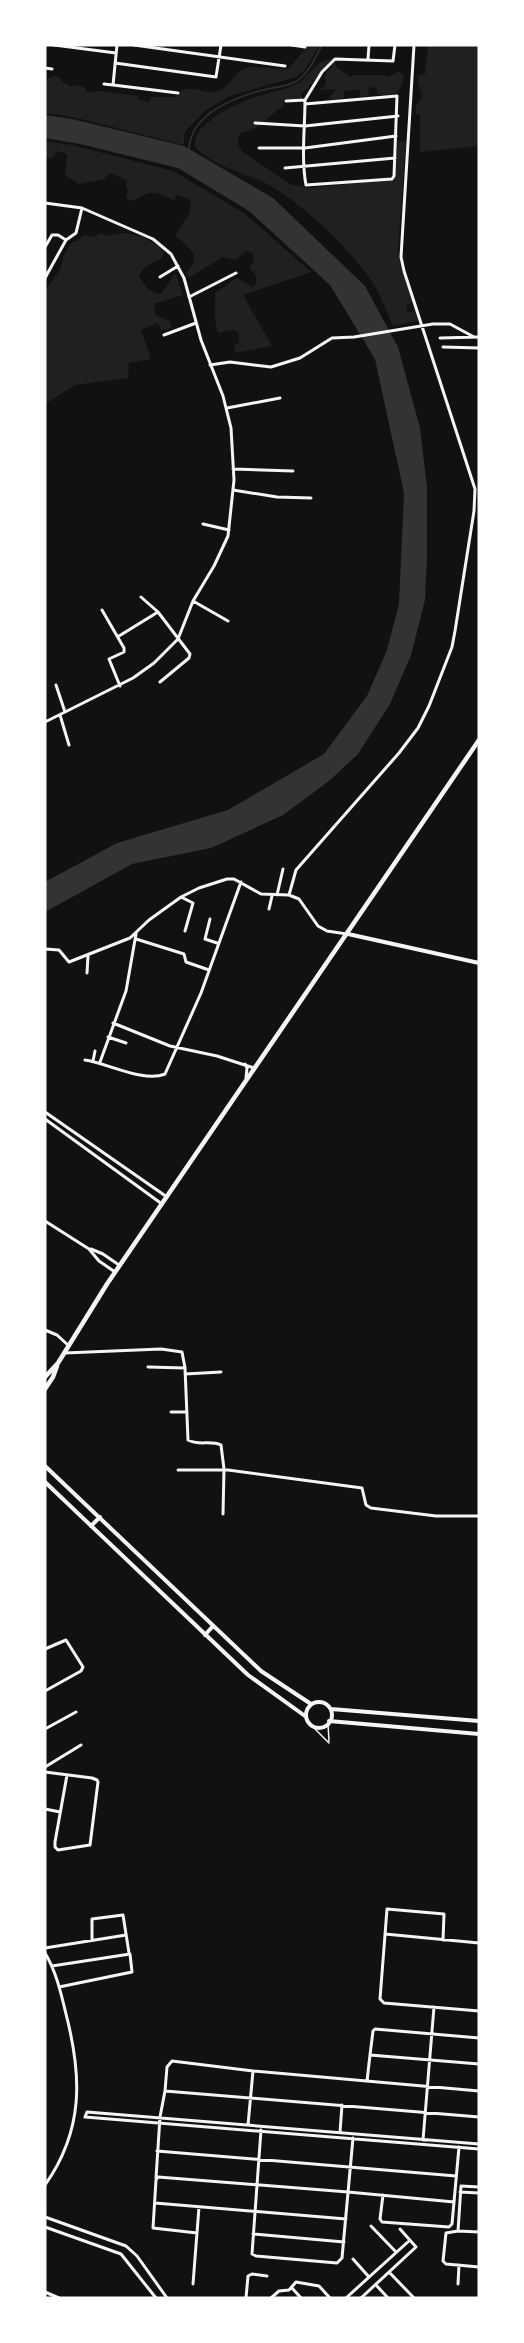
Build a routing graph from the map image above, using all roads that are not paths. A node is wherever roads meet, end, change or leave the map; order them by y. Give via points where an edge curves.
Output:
1 (54, 45) edge
2 (117, 45) edge
3 (134, 45) edge
4 (220, 45) edge
5 (292, 45) edge
6 (369, 45) edge
7 (395, 45) edge
8 (414, 45) edge
9 (305, 47) dead end
10 (116, 53) junction
11 (219, 57) junction
12 (368, 59) junction
13 (115, 63) junction
14 (285, 66) dead end
15 (45, 68) edge
16 (52, 69) dead end
17 (104, 84) dead end
18 (113, 85) junction
19 (178, 93) dead end
20 (286, 101) dead end
21 (305, 102) junction
22 (398, 116) junction
23 (255, 123) dead end
24 (305, 126) junction
25 (396, 136) junction
26 (259, 148) dead end
27 (304, 148) junction
28 (395, 158) junction
29 (285, 168) dead end
30 (304, 168) junction
31 (45, 203) edge
32 (82, 208) junction
33 (66, 240) junction
34 (45, 247) edge
35 (178, 266) junction
36 (236, 273) dead end
37 (160, 277) dead end
38 (45, 278) edge
39 (189, 297) junction
40 (196, 323) junction
41 (164, 335) dead end
42 (474, 337) junction
43 (479, 337) edge
44 (440, 338) dead end
45 (443, 346) dead end
46 (479, 348) edge
47 (210, 365) junction
48 (280, 398) dead end
49 (226, 408) junction
50 (233, 469) junction
51 (293, 471) dead end
52 (233, 490) junction
53 (311, 498) dead end
54 (202, 524) dead end
55 (230, 530) junction
56 (141, 597) dead end
57 (193, 601) junction
58 (102, 610) dead end
59 (158, 612) junction
60 (228, 621) dead end
61 (118, 636) junction
62 (178, 639) junction
63 (160, 682) dead end
64 (56, 685) dead end
65 (120, 686) junction
66 (65, 712) junction
67 (60, 715) junction
68 (45, 722) edge
69 (479, 740) edge
70 (69, 745) dead end
71 (283, 869) dead end
72 (241, 882) junction
73 (277, 895) junction
74 (289, 895) junction
75 (272, 896) junction
76 (181, 897) junction
77 (269, 909) dead end
78 (210, 919) dead end
79 (185, 931) dead end
80 (348, 934) junction
81 (136, 937) junction
82 (217, 943) junction
83 (45, 949) edge
84 (88, 956) junction
85 (479, 963) edge
86 (209, 970) junction
87 (87, 973) dead end
88 (113, 1023) junction
89 (108, 1037) junction
90 (126, 1043) dead end
91 (179, 1047) junction
92 (95, 1051) dead end
93 (85, 1060) dead end
94 (93, 1061) junction
95 (100, 1062) junction
96 (244, 1063) junction
97 (254, 1068) junction
98 (244, 1084) junction
99 (45, 1112) edge
100 (50, 1115) junction
101 (45, 1120) edge
102 (167, 1197) junction
103 (162, 1204) junction
104 (45, 1221) edge
105 (89, 1249) junction
106 (120, 1265) junction
107 (116, 1272) junction
108 (45, 1330) edge
109 (69, 1346) junction
110 (64, 1353) junction
111 (58, 1363) junction
112 (148, 1367) dead end
113 (185, 1368) junction
114 (221, 1372) dead end
115 (185, 1374) junction
116 (45, 1377) edge
117 (45, 1389) edge
118 (187, 1412) junction
119 (171, 1413) dead end
120 (45, 1466) edge
121 (178, 1470) dead end
122 (224, 1470) junction
123 (45, 1482) edge
124 (223, 1514) dead end
125 (479, 1516) edge
126 (100, 1517) junction
127 (91, 1526) junction
128 (213, 1626) junction
129 (205, 1635) junction
130 (45, 1649) edge
131 (45, 1691) edge
132 (311, 1704) junction
133 (331, 1709) junction
134 (76, 1712) dead end
135 (305, 1716) junction
136 (479, 1721) edge
137 (329, 1723) junction
138 (313, 1727) junction
139 (45, 1729) edge
140 (479, 1734) edge
141 (81, 1745) dead end
142 (45, 1767) edge
143 (45, 1772) edge
144 (67, 1775) junction
145 (45, 1809) edge
146 (60, 1812) junction
147 (385, 1934) junction
148 (126, 1935) junction
149 (92, 1940) junction
150 (443, 1940) junction
151 (479, 1943) edge
152 (45, 1948) edge
153 (45, 1953) edge
154 (130, 1954) junction
155 (52, 1966) junction
156 (59, 1987) junction
157 (434, 2007) junction
158 (479, 2011) edge
159 (432, 2034) junction
160 (479, 2038) edge
161 (370, 2055) junction
162 (429, 2060) junction
163 (479, 2064) edge
164 (253, 2070) junction
165 (367, 2081) junction
166 (427, 2086) junction
167 (165, 2091) junction
168 (479, 2091) edge
169 (251, 2097) junction
170 (342, 2105) junction
171 (425, 2113) junction
172 (160, 2117) junction
173 (479, 2117) edge
174 (159, 2122) junction
175 (248, 2125) junction
176 (261, 2130) junction
177 (339, 2132) junction
178 (350, 2136) junction
179 (423, 2139) junction
180 (425, 2144) junction
181 (479, 2146) edge
182 (459, 2147) junction
183 (157, 2151) junction
184 (259, 2159) junction
185 (350, 2166) junction
186 (456, 2176) junction
187 (156, 2180) junction
188 (45, 2185) edge
189 (256, 2185) junction
190 (479, 2187) edge
191 (348, 2192) junction
192 (460, 2192) junction
193 (479, 2193) edge
194 (383, 2195) junction
195 (454, 2202) junction
196 (155, 2203) junction
197 (199, 2207) junction
198 (255, 2211) junction
199 (45, 2217) edge
200 (346, 2219) junction
201 (371, 2226) dead end
202 (45, 2227) edge
203 (400, 2229) dead end
204 (458, 2231) junction
205 (479, 2232) edge
206 (197, 2233) junction
207 (253, 2234) junction
208 (410, 2240) junction
209 (344, 2242) junction
210 (396, 2252) junction
211 (353, 2259) dead end
212 (459, 2265) junction
213 (479, 2267) edge
214 (389, 2272) junction
215 (267, 2276) dead end
216 (369, 2277) junction
217 (193, 2284) dead end
218 (458, 2284) dead end
219 (376, 2285) junction
220 (291, 2288) junction
221 (45, 2292) edge
222 (155, 2296) edge
223 (59, 2298) edge
224 (148, 2298) edge
225 (167, 2298) edge
226 (246, 2298) edge
227 (271, 2298) edge
228 (301, 2298) edge
229 (330, 2298) edge
230 (346, 2298) edge
231 (361, 2298) edge
232 (388, 2298) edge
233 (414, 2298) edge

1 - 10 street
2 - 10 street
3 - 11 street
4 - 11 street
5 - 9 street
6 - 12 street
7 - 12 street via 393,61
8 - 74 street via 401,256 475,489 471,536 452,647 424,718 399,753 296,870
10 - 13 street
11 - 13 street via 216,77
11 - 14 street
12 - 21 street via 335,58
13 - 18 street
15 - 16 street
17 - 18 street
18 - 19 street
20 - 21 street
21 - 22 street via 397,96
21 - 24 street
22 - 24 street
22 - 25 street
23 - 24 street
24 - 27 street
25 - 27 street
25 - 28 street
26 - 27 street
27 - 30 street
28 - 30 street
28 - 30 street via 392,179 307,186
29 - 30 street
31 - 32 street
32 - 33 street via 76,233
32 - 35 street via 160,243
33 - 34 street via 52,235
33 - 38 street
35 - 37 street
35 - 39 street
36 - 39 street
39 - 40 street
40 - 41 street
40 - 47 street
42 - 43 street
42 - 44 street
42 - 47 street via 450,324 433,324 354,338 332,338 300,358 272,367 230,362
45 - 46 street
47 - 49 street
48 - 49 street
49 - 50 street
50 - 51 street
50 - 52 street
52 - 53 street
52 - 55 street
54 - 55 street
55 - 57 street
56 - 59 street
57 - 60 street
57 - 62 street
58 - 61 street
59 - 61 street
59 - 62 street
61 - 65 street via 124,650 109,661
62 - 63 street via 190,656
62 - 65 street via 154,663
64 - 66 street
65 - 66 street
66 - 67 street
67 - 68 street
67 - 70 street
69 - 80 main road
71 - 73 street
72 - 75 street via 255,892
72 - 76 street via 222,880
72 - 82 street
73 - 74 street
73 - 75 street
74 - 80 street via 303,902 322,928
75 - 77 street
76 - 79 street via 193,903
76 - 81 street via 149,920
78 - 82 street via 205,939
80 - 85 street
80 - 97 main road
81 - 84 street
81 - 86 street via 184,954 186,962
81 - 88 street via 126,991
82 - 86 street
83 - 84 street via 59,950 69,962
84 - 87 street
86 - 91 street
88 - 89 street
88 - 91 street
89 - 90 street
89 - 95 street
91 - 95 street via 161,1076 134,1073
91 - 96 street
92 - 94 street
93 - 94 street
94 - 95 street
96 - 97 street
96 - 98 street
97 - 98 main road
98 - 102 main road
99 - 100 street
100 - 101 street
100 - 102 street
101 - 103 street
102 - 103 main road
103 - 106 main road
104 - 105 street
105 - 106 street
105 - 107 street
106 - 107 main road
107 - 109 main road
108 - 109 street
109 - 110 main road
110 - 111 main road
110 - 113 street via 178,1350 184,1357
111 - 116 main road
111 - 117 main road
112 - 113 street
113 - 115 street
114 - 115 street
115 - 118 street
118 - 119 street
118 - 122 street via 188,1440 219,1444
120 - 126 street
121 - 122 street
122 - 124 street
122 - 125 street via 360,1488 371,1508 436,1516
123 - 127 street
126 - 127 street
126 - 128 street
127 - 129 street
128 - 129 street
128 - 132 street via 261,1671
129 - 135 street via 248,1675
130 - 131 street via 66,1640 83,1667
132 - 133 street via 322,1702
132 - 135 street
133 - 136 street
133 - 137 street
134 - 139 street
135 - 138 street
137 - 138 street
137 - 138 lane via 329,1743
137 - 140 street
141 - 142 street
143 - 144 street
144 - 146 street
144 - 146 street via 97,1780 89,1846 57,1849
145 - 146 street
147 - 150 street
147 - 150 street via 387,1910 442,1914
147 - 157 street via 380,2000
148 - 149 street
148 - 149 street via 123,1915 94,1918
148 - 154 street
149 - 152 street
150 - 151 street
153 - 155 street
154 - 155 street
154 - 156 street via 132,1972
155 - 156 street
156 - 188 street via 74,2045 75,2116 67,2146
157 - 158 street
157 - 159 street
159 - 160 street
159 - 161 street via 375,2029
159 - 162 street
161 - 162 street
161 - 165 street
162 - 163 street
162 - 166 street
164 - 165 street
164 - 167 street via 172,2061 167,2067
164 - 169 street
165 - 166 street
166 - 168 street
166 - 171 street
167 - 169 street
167 - 172 street
169 - 170 street
169 - 175 street
170 - 171 street
170 - 177 street
171 - 173 street
171 - 179 street
172 - 174 street
172 - 174 street via 87,2112 85,2115
172 - 175 street
174 - 176 street
174 - 183 street
175 - 177 street
176 - 178 street
176 - 184 street
177 - 178 street
178 - 179 street
178 - 180 street
178 - 185 street
179 - 180 street
179 - 181 street
180 - 182 street
181 - 182 street
182 - 186 street
183 - 184 street
183 - 187 street
184 - 185 street
184 - 189 street
185 - 186 street
185 - 191 street
186 - 195 street
187 - 189 street via 161,2177
187 - 196 street
189 - 191 street
189 - 198 street
190 - 192 street via 461,2185
191 - 194 street
191 - 200 street
192 - 193 street
192 - 204 street
194 - 195 street
194 - 195 street via 380,2219 384,2223 446,2228 452,2224
196 - 197 street
196 - 206 street via 153,2228
197 - 198 street
197 - 206 street
198 - 200 street
198 - 207 street
199 - 225 street via 126,2246
200 - 209 street
201 - 210 street
202 - 222 street via 121,2254
203 - 208 street
204 - 205 street
204 - 212 street via 445,2235 443,2261
206 - 217 street
207 - 209 street
207 - 209 street via 252,2252 256,2256 337,2264
208 - 210 street
208 - 214 street via 416,2247
210 - 216 street
211 - 216 street
212 - 213 street
212 - 218 street
214 - 219 street
214 - 233 street
215 - 226 street via 248,2276
216 - 230 street
219 - 231 street
219 - 232 street
220 - 227 street
220 - 228 street
220 - 229 street via 296,2282 319,2286
221 - 223 street
222 - 224 street

